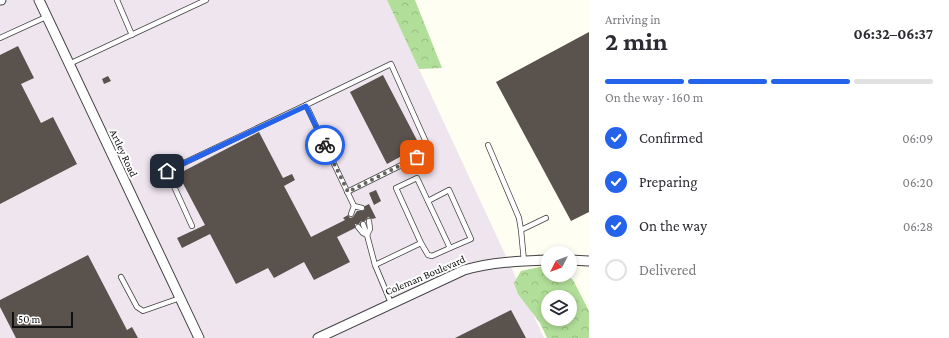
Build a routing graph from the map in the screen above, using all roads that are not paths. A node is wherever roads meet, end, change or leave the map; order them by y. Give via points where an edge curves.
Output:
1 (38, 0) edge
2 (117, 0) edge
3 (206, 0) edge
4 (46, 17) junction
5 (132, 34) junction
6 (0, 38) edge
7 (69, 64) junction
8 (306, 106) junction
9 (488, 145) dead end
10 (348, 192) junction
11 (428, 201) junction
12 (356, 208) junction
13 (362, 208) dead end
14 (351, 214) dead end
15 (546, 218) dead end
16 (369, 221) dead end
17 (360, 225) dead end
18 (192, 226) dead end
19 (521, 230) junction
20 (367, 235) junction
21 (421, 244) junction
22 (450, 248) junction
23 (541, 260) edge
24 (577, 260) edge
25 (524, 261) junction
26 (589, 261) edge
27 (375, 265) junction
28 (121, 277) dead end
29 (180, 298) junction
30 (391, 303) junction
31 (199, 338) edge
32 (318, 338) edge

1 - 4 street, Artley Road
2 - 5 lane
3 - 5 lane
4 - 6 lane
4 - 7 street, Artley Road
5 - 7 lane
7 - 29 street, Artley Road
8 - 10 lane
8 - 10 lane via 391,64 430,151
8 - 18 lane via 167,171
9 - 19 lane via 519,218
10 - 12 lane
11 - 21 lane via 417,178 396,188
11 - 22 lane
11 - 22 lane via 449,190 471,238
12 - 13 lane
12 - 14 lane
15 - 19 lane
16 - 20 lane via 370,229
17 - 20 lane via 363,233
19 - 25 lane
20 - 27 lane
21 - 22 lane via 428,255 432,256
21 - 27 lane
23 - 25 street, Coleman Boulevard
24 - 26 street
25 - 30 street, Coleman Boulevard via 510,261 464,270
27 - 30 lane
28 - 29 lane via 137,306 143,311
29 - 31 street, Artley Road
30 - 32 street, Coleman Boulevard

